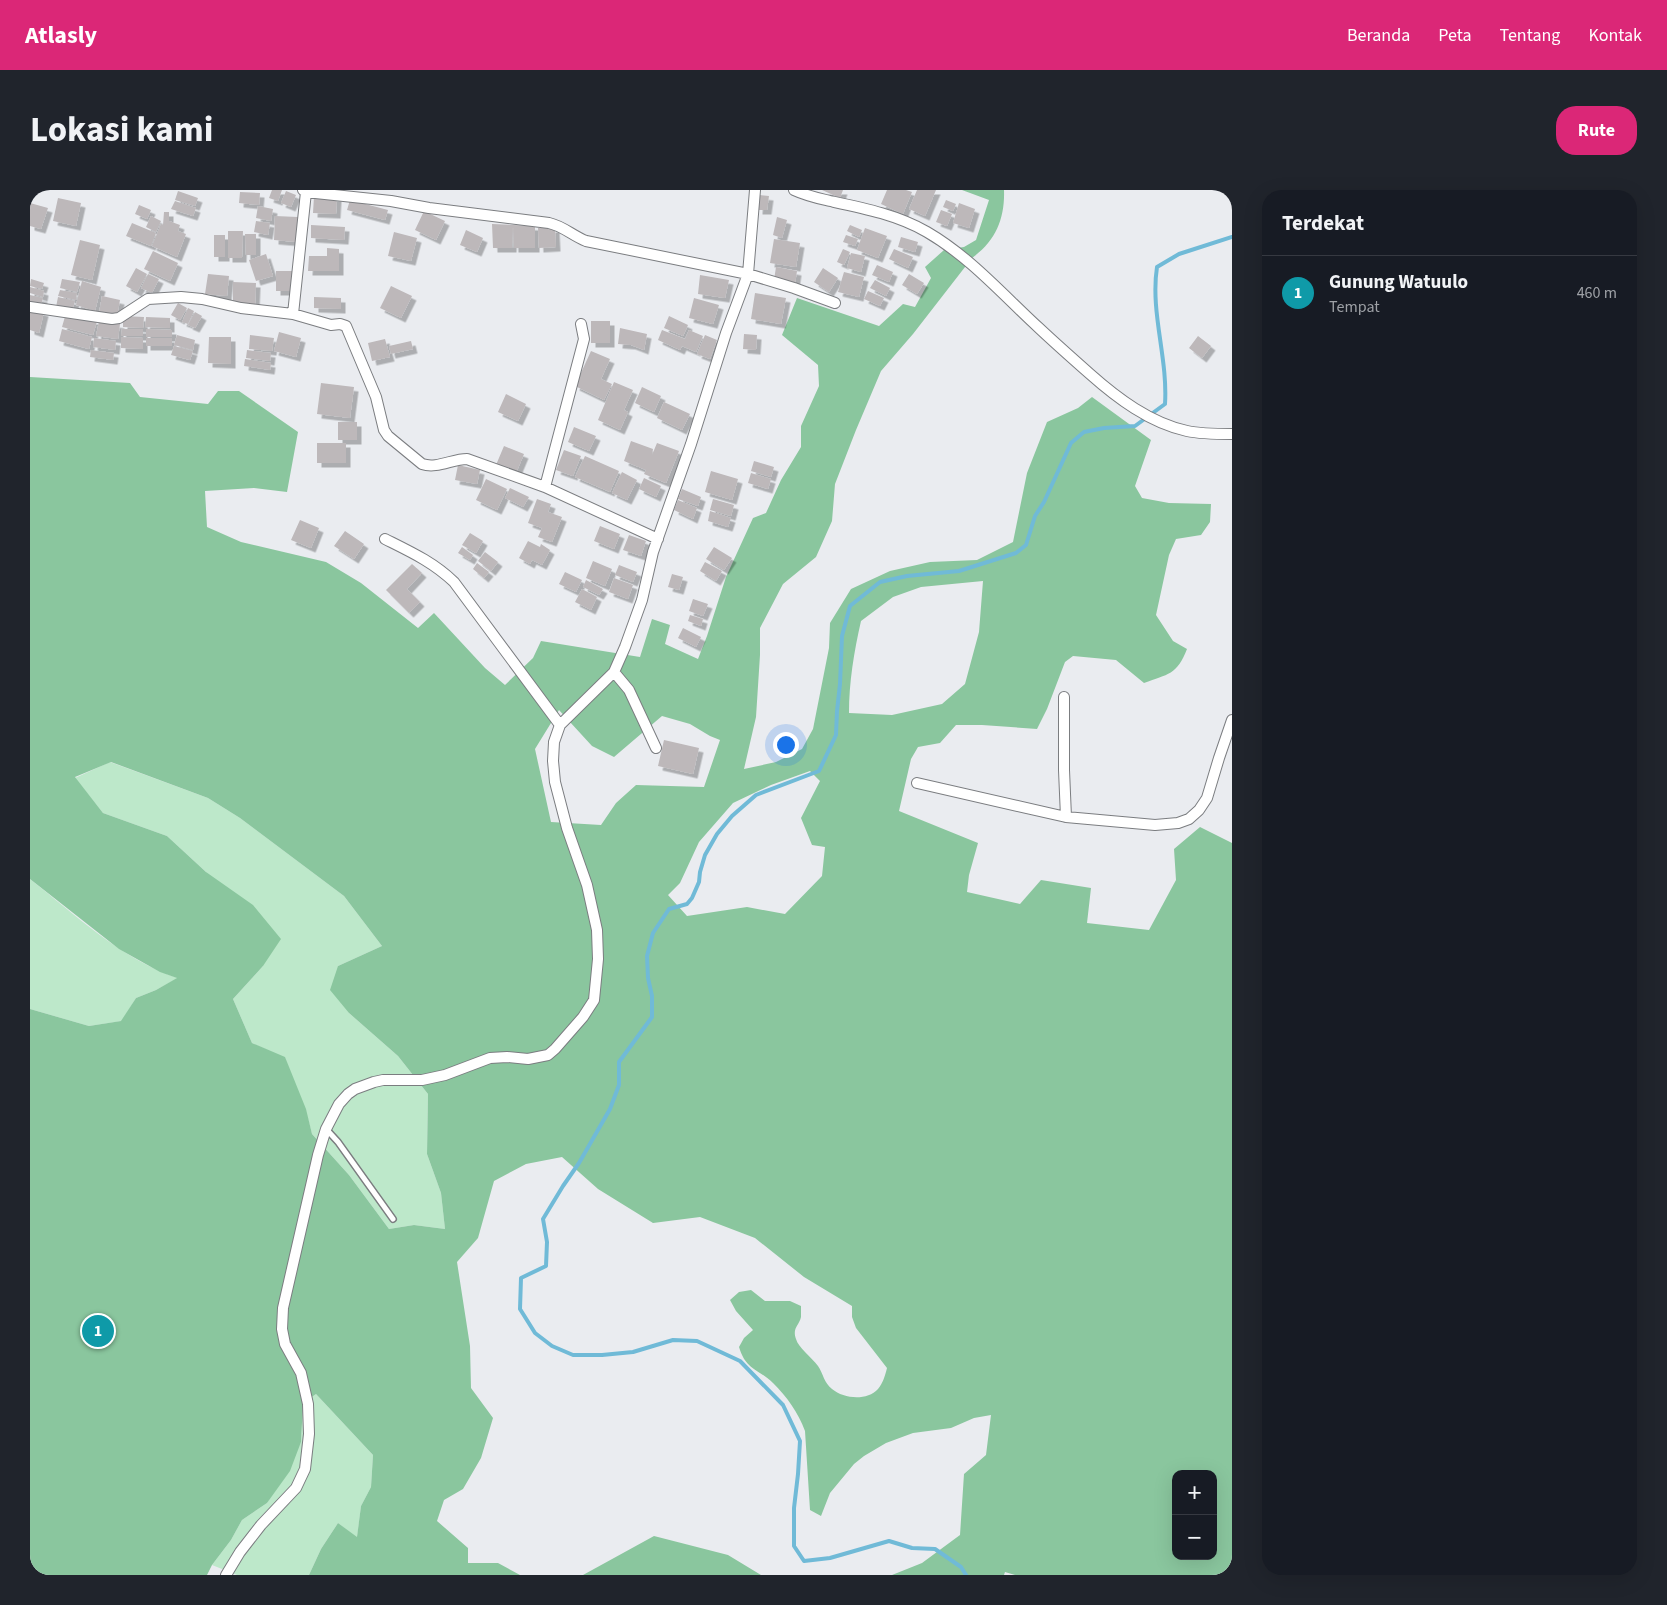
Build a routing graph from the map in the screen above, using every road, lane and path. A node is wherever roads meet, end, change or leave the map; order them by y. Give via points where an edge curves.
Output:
1 (755, 190) edge
2 (794, 190) edge
3 (304, 191) edge
4 (748, 274) junction
5 (835, 303) dead end
6 (30, 307) edge
7 (293, 314) junction
8 (581, 324) dead end
9 (1232, 434) edge
10 (545, 487) junction
11 (658, 539) junction
12 (385, 540) dead end
13 (614, 672) junction
14 (1064, 697) dead end
15 (1232, 720) edge
16 (560, 725) junction
17 (656, 748) dead end
18 (917, 784) dead end
19 (1066, 816) junction
20 (326, 1129) junction
21 (393, 1219) dead end
22 (226, 1575) edge

1 - 4 street
2 - 9 street via 809,197 894,218 929,233 985,276 1083,368 1138,410 1186,431
3 - 4 street via 549,223 586,241
3 - 7 street
4 - 5 street
4 - 11 street
6 - 7 street via 112,319 119,318 148,299 181,297
7 - 10 street via 346,326 376,397 384,430 422,464 434,466 467,459
8 - 10 street via 584,339
10 - 11 street
11 - 13 street via 642,600
12 - 16 street via 424,558 454,582
13 - 16 street
13 - 17 street via 629,690
14 - 19 street
15 - 19 street via 1207,798 1189,819 1155,825
16 - 20 street via 554,742 555,782 587,885 597,930 594,1000 548,1055 528,1059 490,1058 422,1080 374,1082 348,1094
18 - 19 street
20 - 21 lane
20 - 22 street via 283,1308 285,1344 301,1373 308,1404 305,1469 296,1488 261,1525

